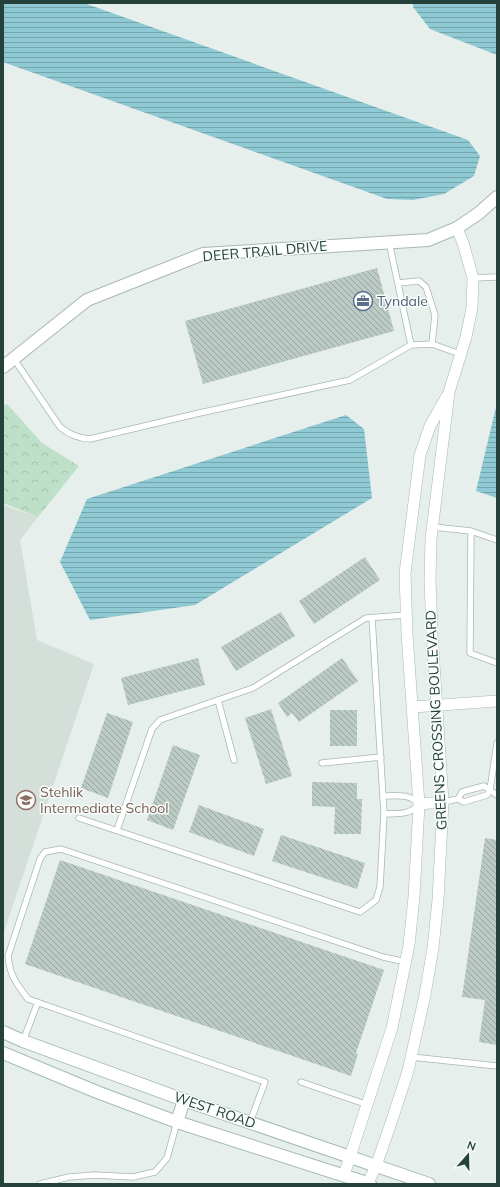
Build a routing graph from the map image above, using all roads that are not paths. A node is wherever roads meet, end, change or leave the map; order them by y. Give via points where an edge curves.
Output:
1 (497, 197) edge
2 (456, 228) junction
3 (389, 242) junction
4 (497, 277) edge
5 (474, 278) junction
6 (398, 283) junction
7 (432, 344) junction
8 (411, 345) junction
9 (460, 354) junction
10 (14, 358) junction
11 (3, 367) edge
12 (449, 392) junction
13 (433, 527) junction
14 (471, 531) junction
15 (497, 540) edge
16 (407, 615) junction
17 (372, 618) junction
18 (497, 663) edge
19 (218, 700) junction
20 (497, 701) edge
21 (437, 705) junction
22 (413, 707) junction
23 (497, 743) edge
24 (381, 757) junction
25 (234, 760) dead end
26 (322, 763) dead end
27 (495, 768) edge
28 (490, 790) junction
29 (497, 795) edge
30 (384, 796) junction
31 (458, 799) junction
32 (443, 802) junction
33 (418, 804) junction
34 (384, 814) junction
35 (79, 818) dead end
36 (117, 830) junction
37 (406, 962) junction
38 (38, 1002) junction
39 (3, 1032) edge
40 (24, 1041) junction
41 (3, 1053) edge
42 (411, 1057) junction
43 (15, 1058) junction
44 (497, 1066) edge
45 (301, 1082) dead end
46 (184, 1100) junction
47 (368, 1105) junction
48 (178, 1122) junction
49 (250, 1122) junction
50 (351, 1157) junction
51 (376, 1166) junction
52 (343, 1177) junction
53 (40, 1184) edge
54 (369, 1184) edge
55 (429, 1184) edge

1 - 2 main road, DEER TRAIL DRIVE
2 - 3 main road, DEER TRAIL DRIVE via 428,240
2 - 5 street, GREENS CROSSING BOULEVARD
3 - 6 lane
3 - 10 main road, DEER TRAIL DRIVE via 202,254 87,300
4 - 5 lane
5 - 9 street, GREENS CROSSING BOULEVARD via 472,308
6 - 7 lane via 419,281 426,287 435,315
6 - 8 lane
7 - 8 lane
7 - 9 lane
8 - 10 lane via 350,380 90,439 69,434 60,427
9 - 12 street, GREENS CROSSING BOULEVARD
10 - 11 main road, DEER TRAIL DRIVE
12 - 13 street, GREENS CROSSING BOULEVARD
12 - 16 street, GREENS CROSSING BOULEVARD via 430,426 420,455 405,573
13 - 14 lane
13 - 21 street, GREENS CROSSING BOULEVARD via 430,579
14 - 15 lane
14 - 18 lane via 470,653
16 - 17 lane
16 - 22 street, GREENS CROSSING BOULEVARD
17 - 19 lane via 366,618 253,688
17 - 24 lane
19 - 25 lane
19 - 36 lane via 160,720 152,729
20 - 21 street
21 - 22 street
21 - 32 street, GREENS CROSSING BOULEVARD
22 - 33 street, GREENS CROSSING BOULEVARD
23 - 27 lane
24 - 26 lane
24 - 30 lane
27 - 28 lane
28 - 29 lane
28 - 31 lane via 487,796 464,802
28 - 31 lane via 484,786 462,792
30 - 33 lane via 406,796 413,798
30 - 34 lane
31 - 32 lane
32 - 33 street
32 - 42 street, GREENS CROSSING BOULEVARD via 433,948
33 - 34 lane via 414,811 408,813
33 - 37 street, GREENS CROSSING BOULEVARD via 414,898
34 - 36 lane via 380,887 376,900 360,912
35 - 36 lane
37 - 38 lane via 383,958 60,849 45,852 40,859 8,956 16,984 28,999
37 - 47 street, GREENS CROSSING BOULEVARD via 392,1028
38 - 40 lane
38 - 49 lane via 265,1082
39 - 40 main road, WEST ROAD
40 - 43 main road
40 - 46 main road, WEST ROAD
41 - 43 main road, WEST ROAD
42 - 44 lane
42 - 51 street, GREENS CROSSING BOULEVARD
43 - 48 main road, WEST ROAD
45 - 47 lane
46 - 48 main road
46 - 49 main road, WEST ROAD
47 - 50 street, GREENS CROSSING BOULEVARD
48 - 52 main road, WEST ROAD
48 - 53 lane via 167,1158 155,1172 133,1177 69,1177
49 - 50 main road, WEST ROAD
50 - 51 main road, WEST ROAD
50 - 52 street, GREENS CROSSING BOULEVARD
51 - 54 street, GREENS CROSSING BOULEVARD
51 - 55 main road, WEST ROAD
52 - 54 main road, WEST ROAD

